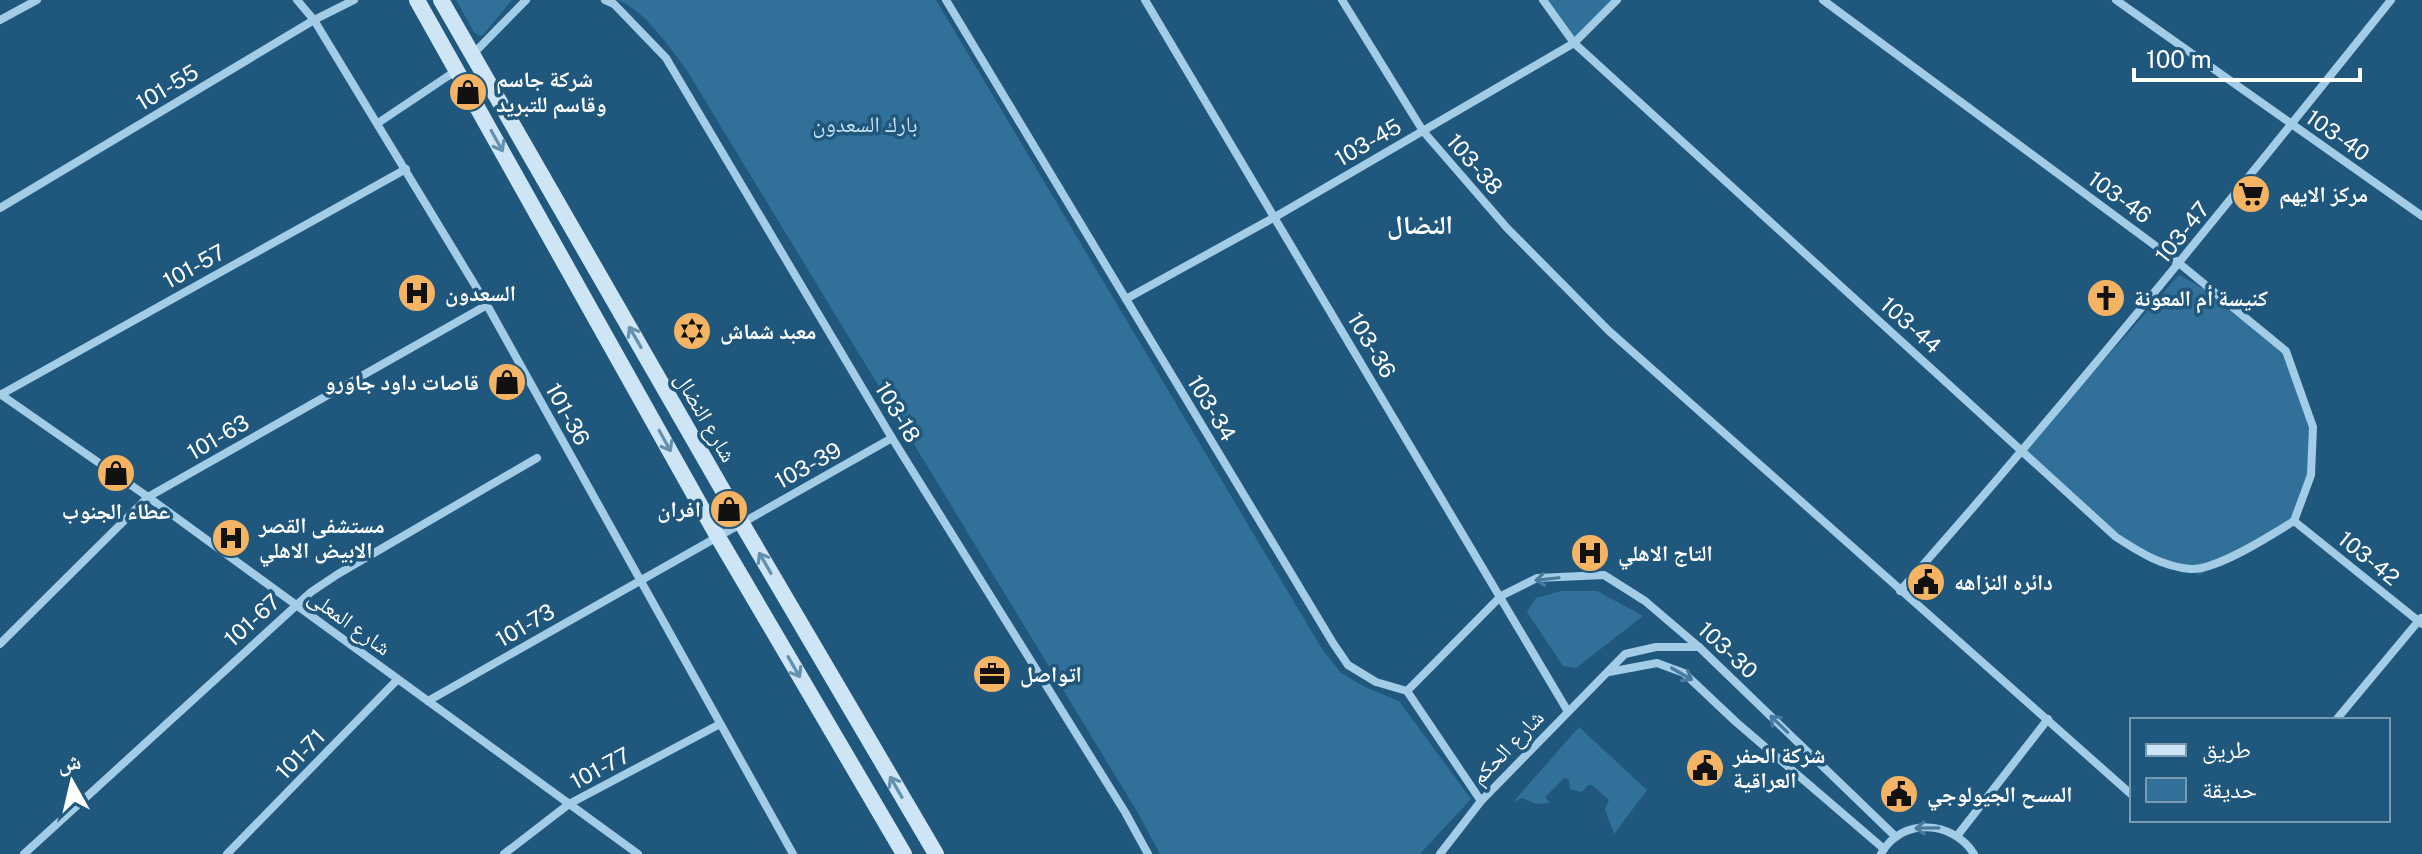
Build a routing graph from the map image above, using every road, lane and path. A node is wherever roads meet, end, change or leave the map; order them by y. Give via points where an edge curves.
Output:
1 (37, 0) edge
2 (297, 0) edge
3 (354, 0) edge
4 (417, 0) edge
5 (441, 0) edge
6 (526, 0) edge
7 (605, 0) edge
8 (946, 0) edge
9 (1145, 0) edge
10 (1342, 0) edge
11 (1543, 0) edge
12 (1617, 0) edge
13 (1823, 0) edge
14 (2116, 0) edge
15 (2391, 0) edge
16 (0, 20) edge
17 (314, 20) junction
18 (1574, 43) junction
19 (473, 54) junction
20 (458, 70) junction
21 (378, 123) junction
22 (2291, 125) junction
23 (1423, 131) junction
24 (406, 169) junction
25 (0, 208) edge
26 (2422, 216) edge
27 (1275, 217) junction
28 (2180, 264) junction
29 (1126, 299) junction
30 (487, 305) junction
31 (0, 394) edge
32 (892, 438) junction
33 (2023, 452) junction
34 (537, 458) dead end
35 (148, 497) junction
36 (2294, 521) junction
37 (741, 522) junction
38 (718, 537) junction
39 (640, 580) junction
40 (1900, 591) junction
41 (1501, 596) junction
42 (296, 605) junction
43 (2421, 621) edge
44 (0, 644) edge
45 (1699, 647) junction
46 (1608, 672) junction
47 (397, 680) junction
48 (1407, 691) junction
49 (428, 701) junction
50 (1567, 710) junction
51 (2338, 718) edge
52 (2048, 719) junction
53 (720, 724) junction
54 (2130, 793) edge
55 (1481, 801) junction
56 (569, 804) junction
57 (1957, 836) junction
58 (1896, 837) junction
59 (1883, 851) edge
60 (24, 854) edge
61 (227, 854) edge
62 (504, 854) edge
63 (638, 854) edge
64 (793, 854) edge
65 (904, 854) edge
66 (936, 854) edge
67 (1148, 854) edge
68 (1440, 854) edge
69 (1974, 854) edge

1 - 16 street
2 - 17 street, 101-36
3 - 17 street, 101-55
4 - 20 main road
5 - 19 main road, شارع النضال
6 - 19 street
7 - 32 street, 103-18 via 666,58
8 - 29 street, 103-34
9 - 27 street, 103-36
10 - 23 street, 103-38
11 - 18 street, 103-44
12 - 18 street, 103-45
13 - 28 street, 103-46
14 - 22 street, 103-40
15 - 22 street, 103-47
17 - 21 street, 101-36
17 - 25 street, 101-55
18 - 23 street, 103-45
18 - 33 street, 103-44
37 -> 19 main road, شارع النضال
20 - 21 street
20 -> 38 main road
21 - 24 street, 101-36
22 - 26 street, 103-40
22 - 28 street, 103-47
23 - 27 street, 103-45
23 - 40 street, 103-38 via 1507,228 1609,331
24 - 30 street, 101-36
24 - 31 street, 101-57
27 - 29 street, 103-45
27 - 41 street, 103-36
28 - 33 street, 103-47
28 - 36 street, 103-46 via 2286,351 2313,427 2311,475
29 - 48 street, 103-34 via 1348,665 1376,682
30 - 35 street, 101-63
30 - 39 street, 101-36
31 - 35 street, شارع المعلى
32 - 37 street, 103-39
32 - 67 street, 103-18
33 - 36 street, 103-44 via 2116,537 2151,559 2193,569 2246,551
33 - 40 street, 103-47
34 - 42 street, 101-67 via 338,574
35 - 42 street, شارع المعلى
35 - 44 street, 101-63
36 - 43 street, 103-42
37 - 38 street, 103-39
66 -> 37 main road, شارع النضال
38 - 39 street, 101-73
38 -> 65 main road
39 - 49 street, 101-73
39 - 53 street, 101-36
40 - 52 street, 103-38
45 -> 41 street, 103-30 via 1645,601 1604,575 1537,578
41 - 48 street, 103-30
41 - 50 street, 103-36
42 - 47 street, شارع المعلى
42 - 60 street, 101-67
43 - 51 street
45 - 46 street, شارع الحكم via 1656,647 1625,654
58 -> 45 street, 103-30
46 - 50 street, شارع الحكم
46 -> 59 street via 1657,663 1684,673
47 - 49 street, شارع المعلى
47 - 61 street, 101-71
48 - 55 street
49 - 56 street, شارع المعلى
50 - 55 street, شارع الحكم
52 - 54 street, 103-38
52 - 57 street
53 - 56 street, 101-77
53 - 64 street, 101-36
55 - 68 street, شارع الحكم
56 - 62 street, 101-77
56 - 63 street, شارع المعلى
57 -> 58 street via 1926,826
57 - 69 street
58 - 59 street

